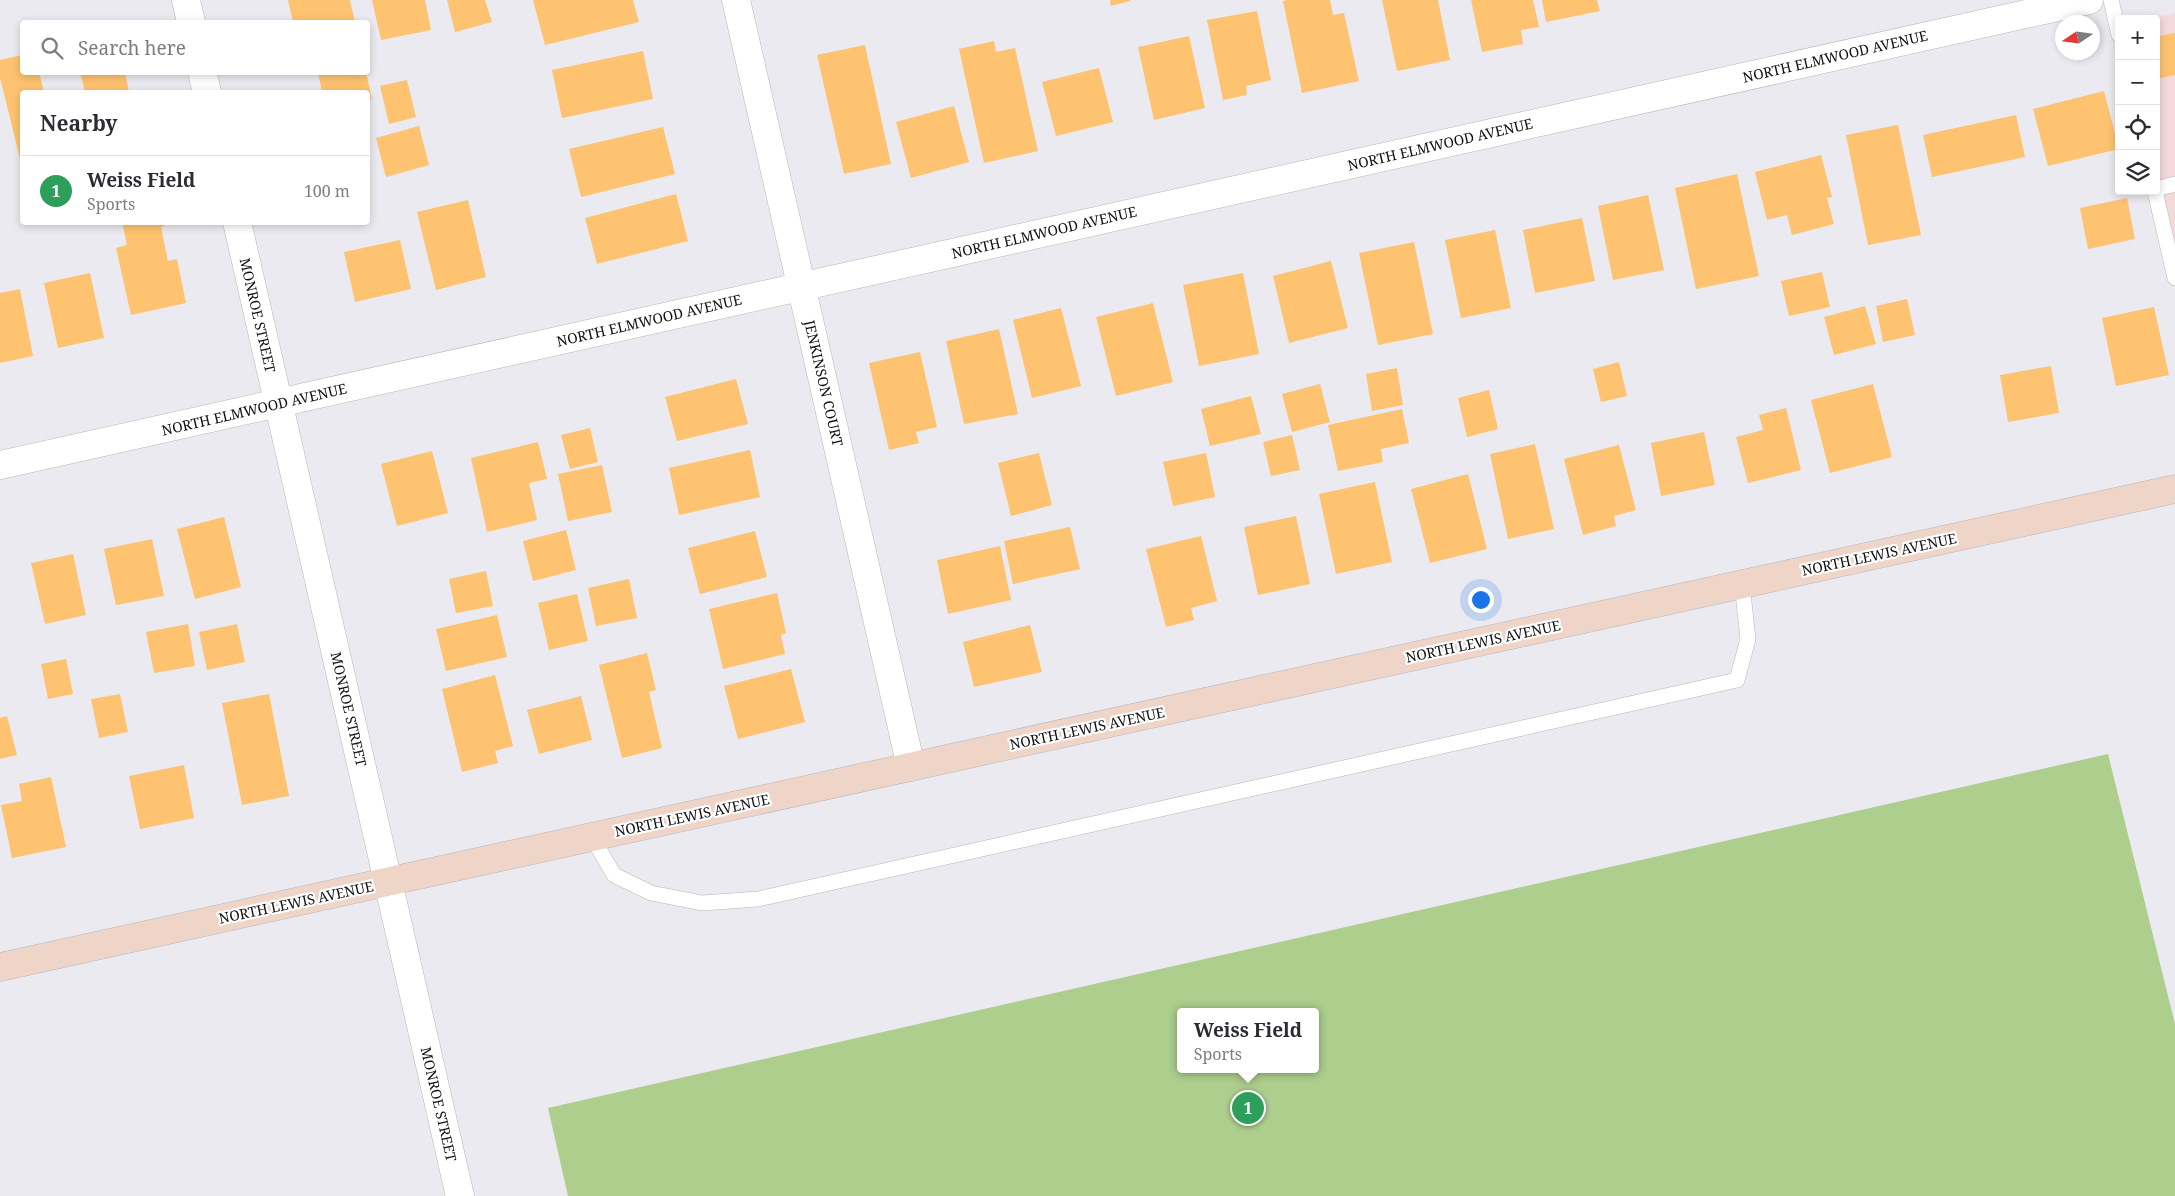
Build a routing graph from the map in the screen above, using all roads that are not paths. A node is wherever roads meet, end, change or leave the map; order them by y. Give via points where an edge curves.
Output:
1 (186, 0) edge
2 (736, 0) edge
3 (2089, 0) edge
4 (2111, 0) edge
5 (2115, 18) edge
6 (191, 20) edge
7 (203, 75) edge
8 (206, 90) edge
9 (2175, 184) edge
10 (2160, 189) edge
11 (2157, 195) edge
12 (238, 225) edge
13 (2175, 278) edge
14 (802, 286) junction
15 (278, 403) junction
16 (0, 465) edge
17 (2175, 489) edge
18 (1742, 584) junction
19 (912, 767) junction
20 (592, 837) junction
21 (388, 882) junction
22 (0, 967) edge
23 (460, 1196) edge

1 - 6 street
2 - 14 street, JENKINSON COURT
3 - 14 street, NORTH ELMWOOD AVENUE
4 - 5 lane
7 - 8 street
9 - 10 lane
11 - 13 lane
12 - 15 street, MONROE STREET
14 - 15 street, NORTH ELMWOOD AVENUE
14 - 19 street, JENKINSON COURT
15 - 16 street, NORTH ELMWOOD AVENUE
15 - 21 street, MONROE STREET
17 - 18 main road, NORTH LEWIS AVENUE
18 - 19 main road, NORTH LEWIS AVENUE
18 - 20 lane via 1748,639 1737,680 778,895 702,903 651,893 614,874
19 - 20 main road, NORTH LEWIS AVENUE
20 - 21 main road, NORTH LEWIS AVENUE
21 - 22 main road, NORTH LEWIS AVENUE
21 - 23 street, MONROE STREET

